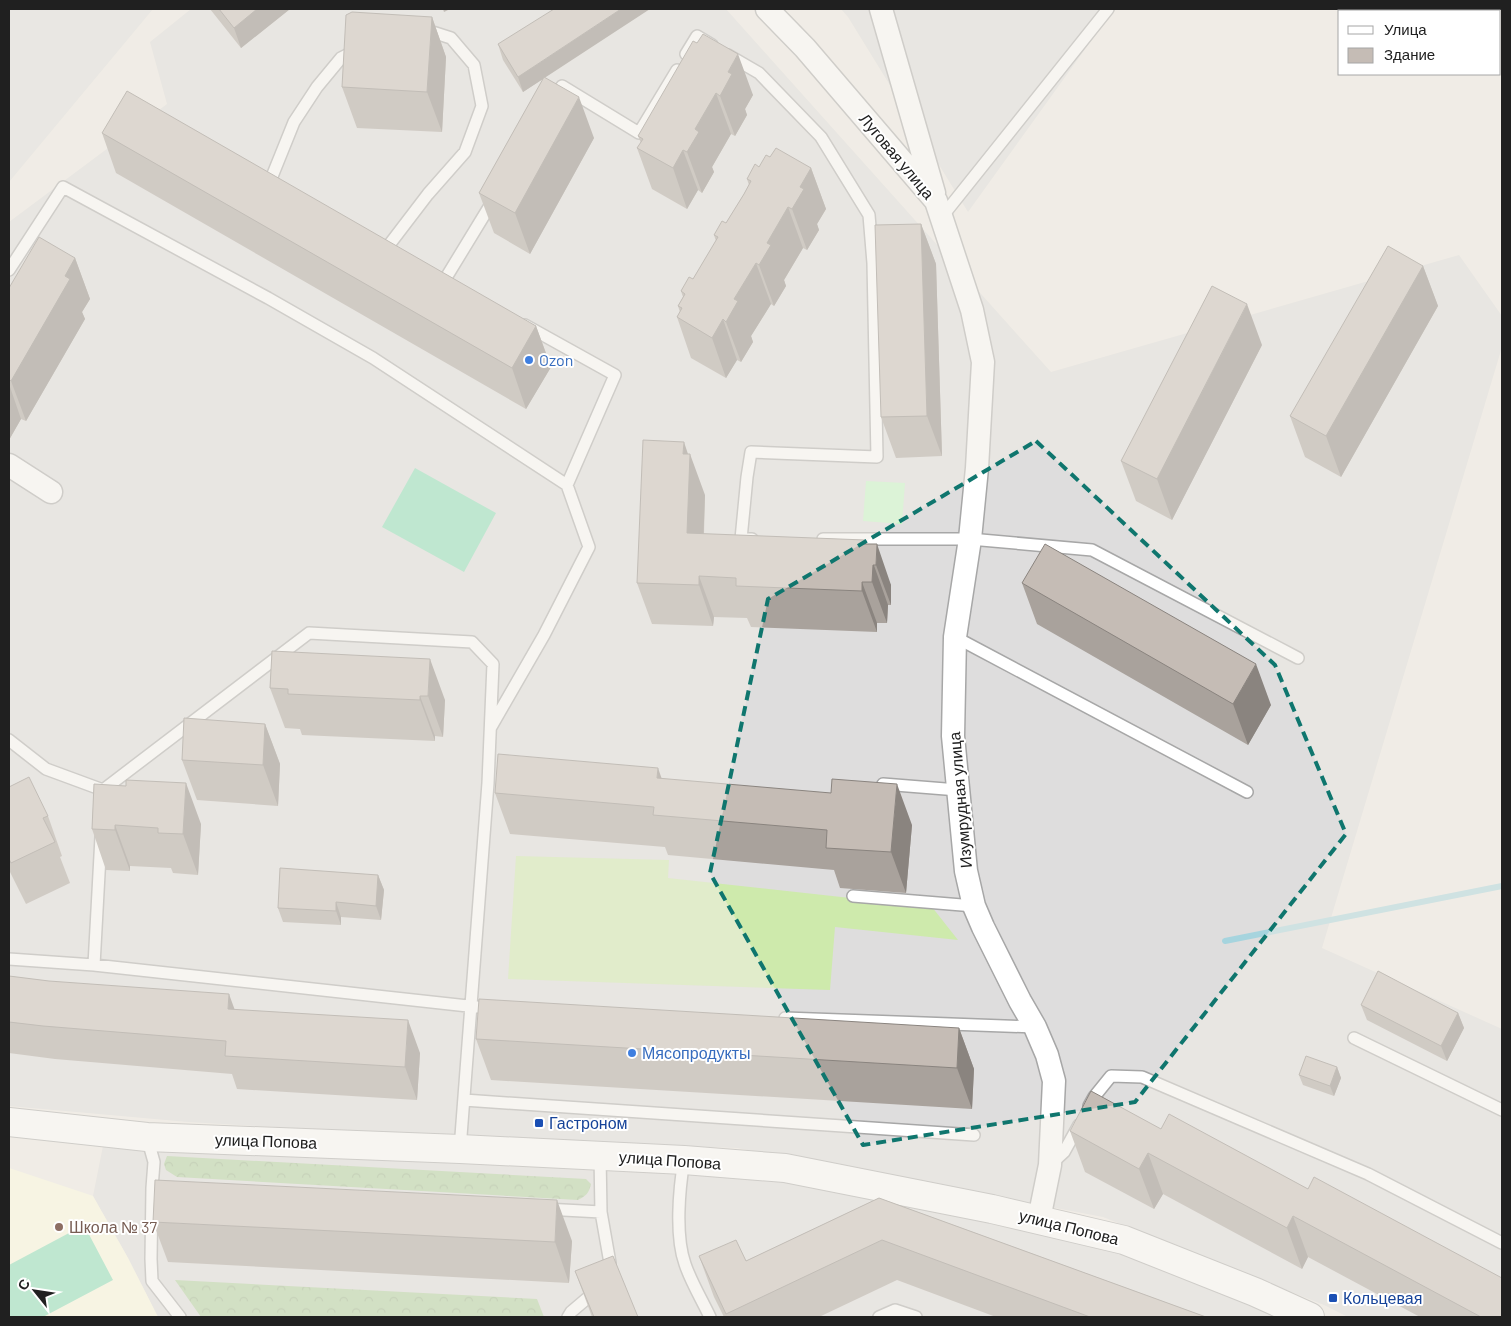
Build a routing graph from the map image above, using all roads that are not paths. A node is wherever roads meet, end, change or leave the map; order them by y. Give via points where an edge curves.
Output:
1 (767, 9) edge
2 (881, 9) edge
3 (1108, 9) edge
4 (415, 27) edge
5 (365, 45) edge
6 (546, 112) edge
7 (269, 184) edge
8 (500, 188) edge
9 (939, 210) junction
10 (386, 249) edge
11 (9, 270) edge
12 (444, 281) edge
13 (513, 318) edge
14 (983, 362) joint
15 (9, 466) edge
16 (567, 485) junction
17 (51, 492) dead end
18 (761, 539) edge
19 (811, 539) edge
20 (970, 540) junction
21 (956, 637) junction
22 (1298, 658) dead end
23 (490, 729) junction
24 (9, 740) edge
25 (871, 783) edge
26 (103, 790) junction
27 (958, 790) junction
28 (1247, 792) dead end
29 (102, 806) edge
30 (101, 826) edge
31 (853, 896) dead end
32 (974, 906) junction
33 (9, 959) edge
34 (94, 965) junction
35 (471, 1007) junction
36 (491, 1008) edge
37 (778, 1018) edge
38 (1035, 1027) junction
39 (1354, 1038) dead end
40 (464, 1100) junction
41 (1502, 1110) edge
42 (9, 1122) edge
43 (974, 1135) dead end
44 (147, 1137) junction
45 (460, 1149) junction
46 (600, 1156) junction
47 (684, 1160) junction
48 (1050, 1165) junction
49 (531, 1208) edge
50 (601, 1212) junction
51 (1040, 1219) junction
52 (1502, 1243) edge
53 (180, 1317) edge
54 (568, 1317) edge
55 (710, 1317) edge
56 (880, 1317) edge
57 (916, 1317) edge
58 (1310, 1317) edge

1 - 9 street, Луговая улица via 805,48
2 - 9 street
3 - 9 lane
4 - 10 lane via 452,38 474,64 482,106 466,152 428,194
5 - 7 lane via 341,58 317,87 294,122
6 - 18 lane via 562,86 639,133 697,36 760,73 821,137 869,215 878,457 751,452 741,539
8 - 12 lane
9 - 14 street, Луговая улица via 972,310
11 - 16 lane via 63,187 373,358
13 - 16 lane via 615,375
14 - 20 street, Изумрудная улица
15 - 17 street
16 - 23 lane via 589,546 544,635
19 - 20 lane
20 - 21 street, Изумрудная улица
20 - 22 lane via 1092,550
21 - 27 street, Изумрудная улица via 953,736
21 - 28 lane
23 - 26 lane via 493,664 472,642 309,633
23 - 35 lane
24 - 26 lane via 46,769
25 - 27 lane
26 - 29 lane
27 - 32 street, Изумрудная улица via 966,871
30 - 34 lane
31 - 32 lane
32 - 38 street, Изумрудная улица
33 - 34 lane
34 - 35 lane
35 - 36 lane
35 - 40 lane
37 - 38 lane
38 - 48 street, Изумрудная улица via 1054,1081
39 - 41 lane
40 - 43 lane
40 - 45 lane
42 - 44 street, улица Попова
44 - 45 street, улица Попова
44 - 53 lane via 157,1189 152,1281
45 - 46 street, улица Попова
46 - 47 street, улица Попова
46 - 50 lane
47 - 51 street, улица Попова via 785,1168
47 - 55 lane via 678,1228 684,1264
48 - 51 street, Изумрудная улица
48 - 52 lane via 1064,1152 1094,1097 1111,1076 1142,1077 1368,1174
49 - 50 lane
50 - 54 lane via 609,1274 604,1283
51 - 58 street, улица Попова via 1124,1240
56 - 57 lane via 895,1310

